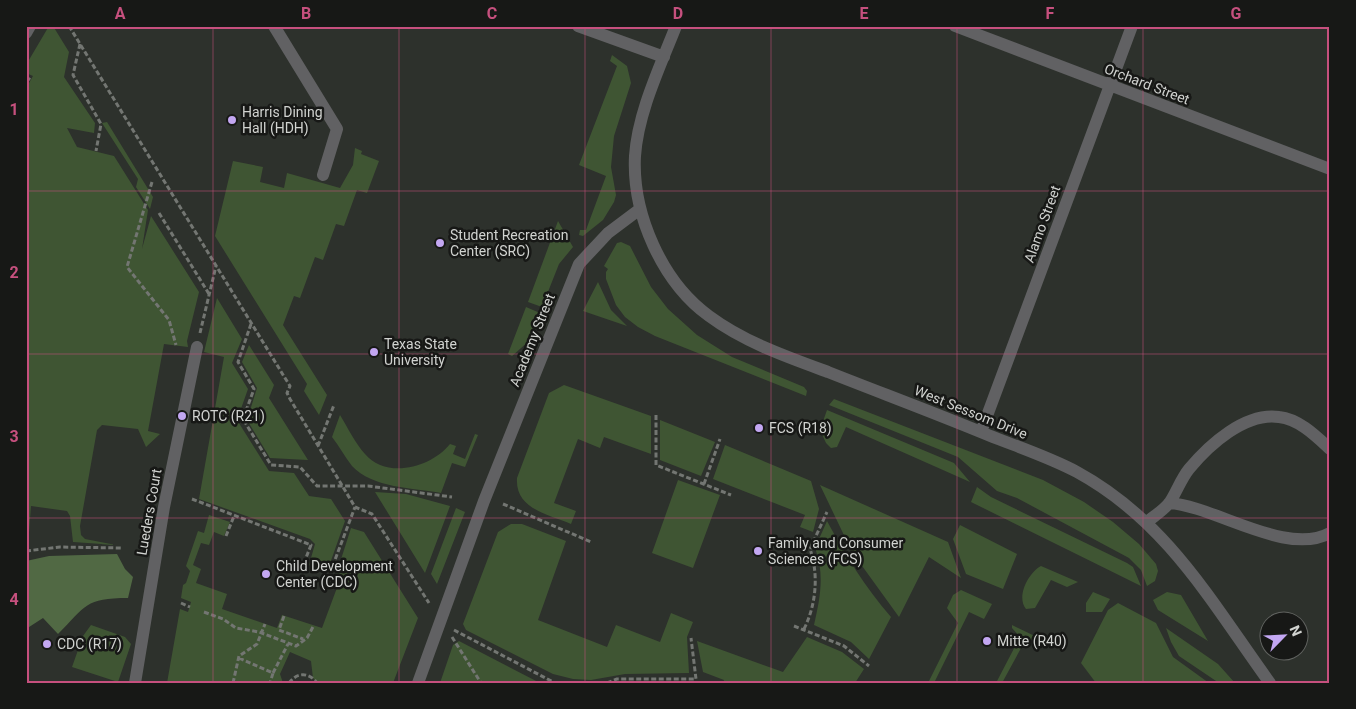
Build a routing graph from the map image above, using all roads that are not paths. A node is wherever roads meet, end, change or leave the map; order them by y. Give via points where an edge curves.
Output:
1 (30, 26) edge
2 (274, 26) edge
3 (578, 26) edge
4 (676, 26) edge
5 (955, 26) edge
6 (1132, 26) edge
7 (26, 33) edge
8 (664, 57) junction
9 (1109, 86) junction
10 (1330, 169) edge
11 (323, 175) dead end
12 (640, 209) junction
13 (197, 347) road end
14 (980, 432) junction
15 (1330, 449) edge
16 (1169, 503) junction
17 (1147, 522) junction
18 (1330, 533) edge
19 (135, 683) edge
20 (418, 683) edge
21 (1270, 683) edge

1 - 7 street
2 - 11 street via 337,129
3 - 8 street
4 - 8 street
5 - 9 street, Orchard Street
6 - 9 street, Alamo Street
8 - 12 street via 638,135 634,174
9 - 10 street, Orchard Street
9 - 14 street, Alamo Street
12 - 14 street, West Sessom Drive via 669,273 687,296 719,323 786,356
12 - 20 street, Academy Street via 608,233 579,264 484,501
13 - 19 street, Lueders Court via 164,507
14 - 17 street, West Sessom Drive via 1076,472
15 - 16 street via 1310,430 1281,417 1266,416 1222,436 1188,470
16 - 17 street
16 - 18 street via 1199,508 1240,526 1284,537 1305,539
17 - 21 street, West Sessom Drive via 1211,597

